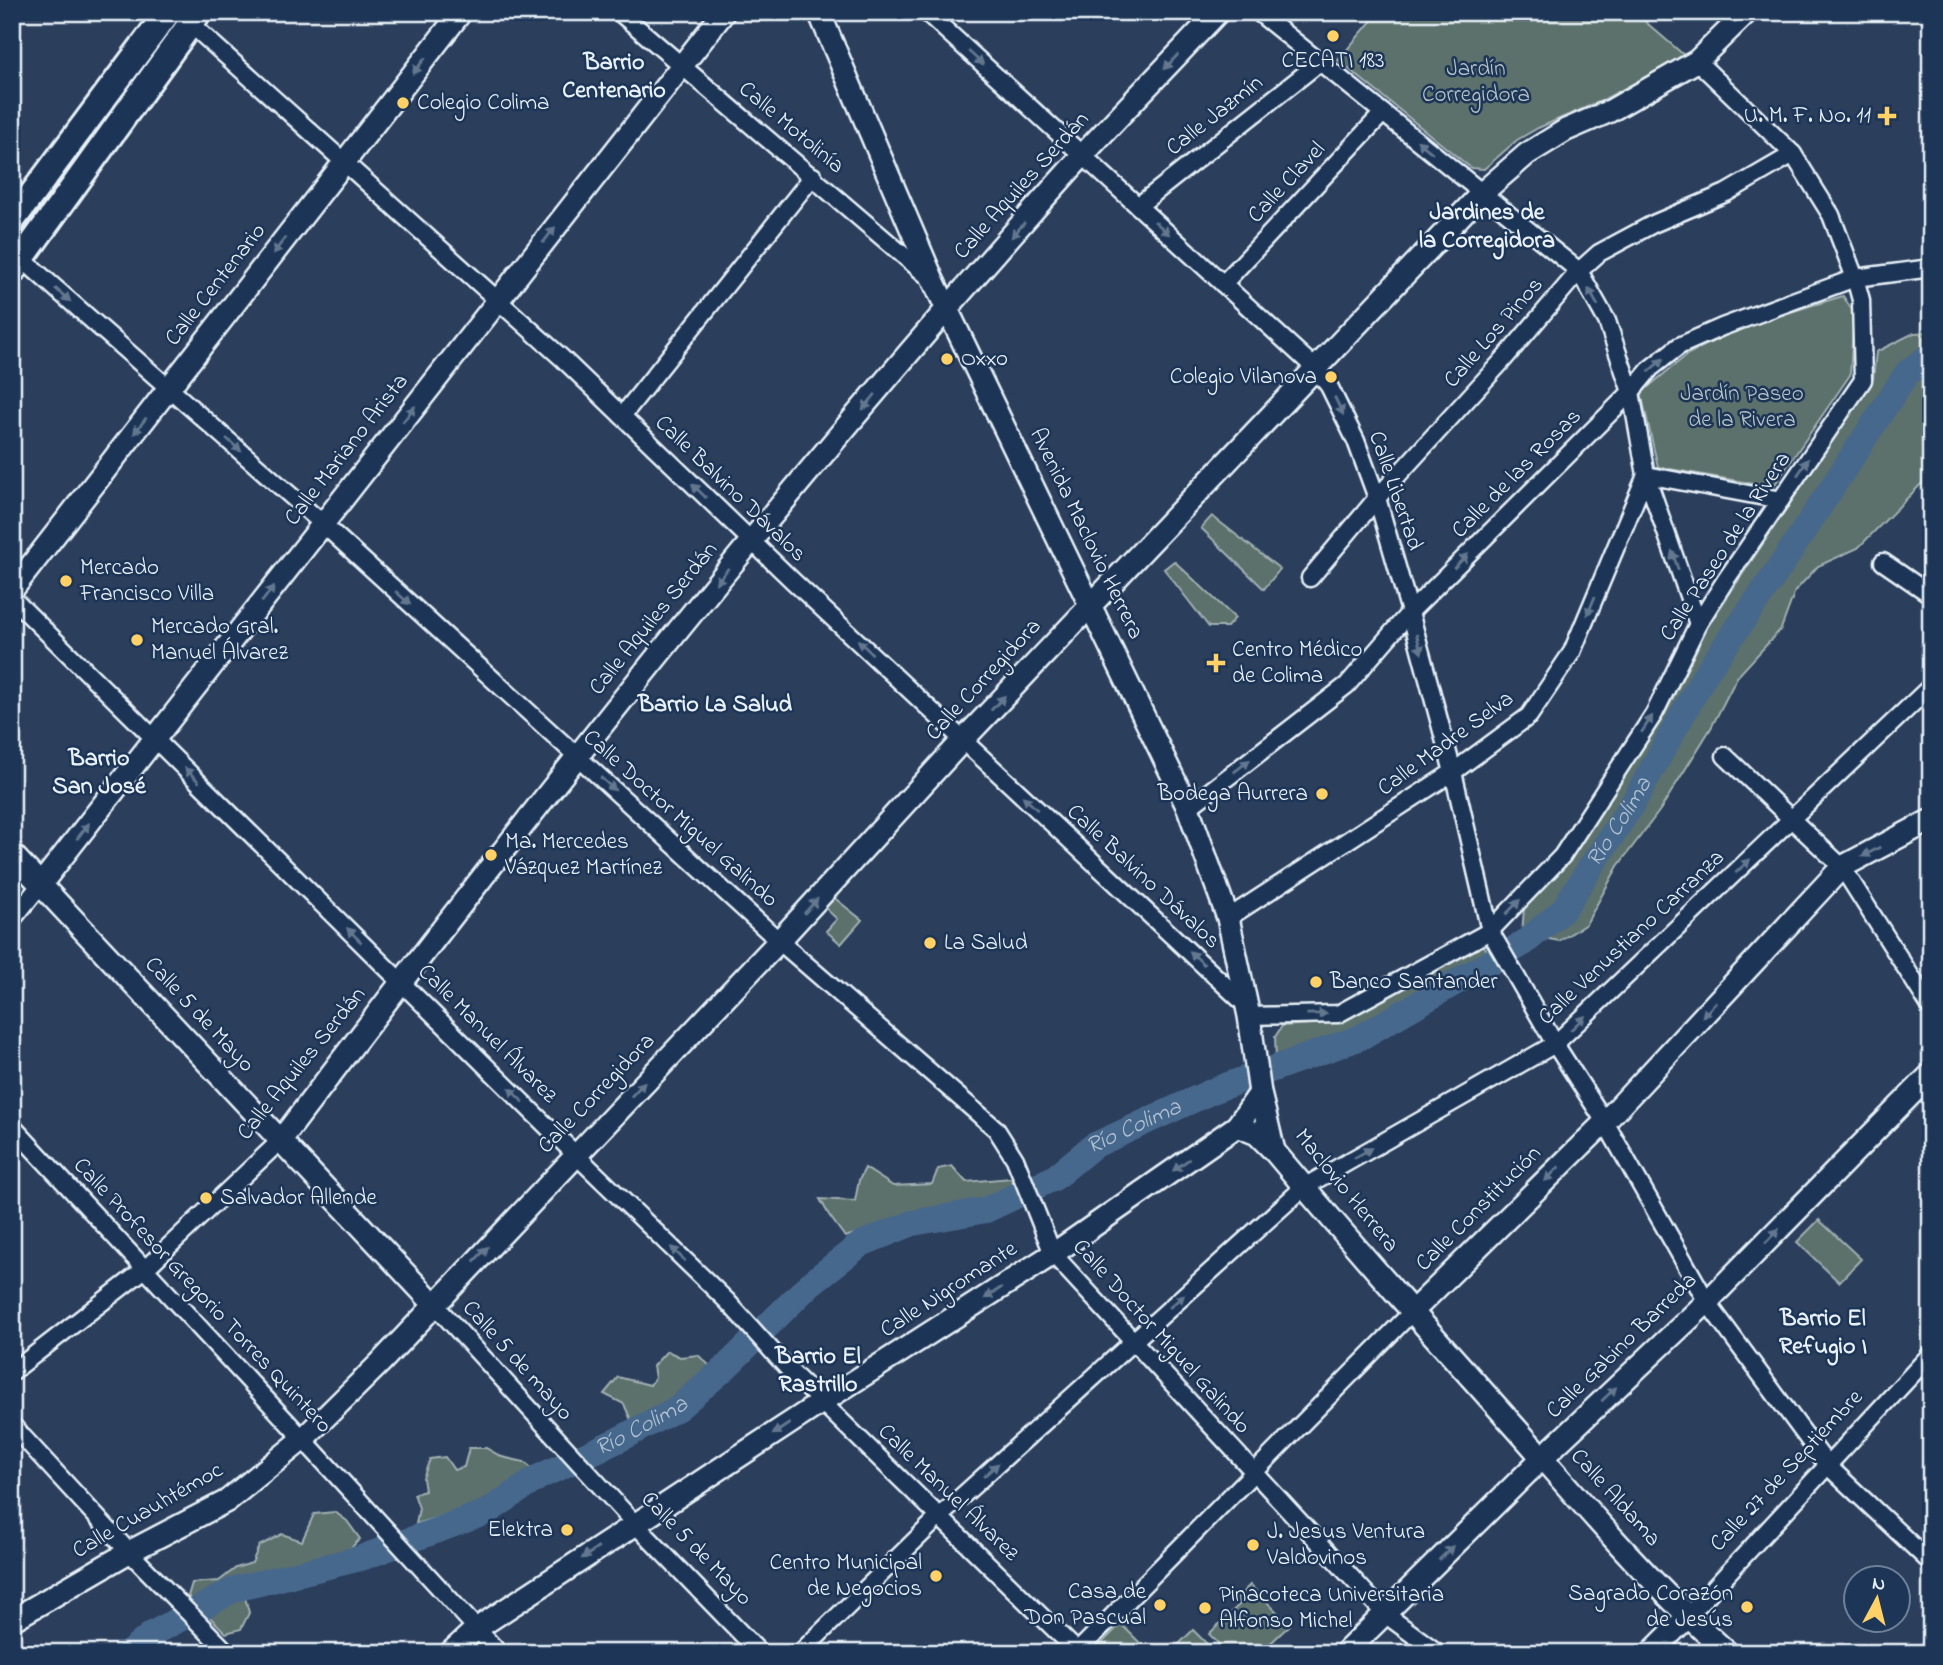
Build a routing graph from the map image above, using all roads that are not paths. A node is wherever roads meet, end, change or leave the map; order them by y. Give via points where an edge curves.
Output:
1 (168, 12) edge
2 (461, 12) edge
3 (619, 12) edge
4 (724, 12) edge
5 (819, 12) edge
6 (926, 12) edge
7 (1218, 12) edge
8 (1258, 12) edge
9 (1747, 12) edge
10 (189, 16) edge
11 (1697, 61) junction
12 (1320, 62) junction
13 (682, 66) junction
14 (1383, 113) junction
15 (1793, 154) junction
16 (1083, 155) junction
17 (345, 161) junction
18 (813, 176) junction
19 (1482, 193) junction
20 (1138, 206) junction
21 (12, 221) edge
22 (15, 260) edge
23 (1931, 268) edge
24 (1579, 271) junction
25 (1855, 278) junction
26 (933, 280) junction
27 (1223, 284) junction
28 (499, 299) junction
29 (948, 309) junction
30 (1315, 368) junction
31 (169, 388) junction
32 (1631, 392) junction
33 (622, 416) junction
34 (1646, 475) junction
35 (1377, 498) junction
36 (1781, 500) junction
37 (323, 524) junction
38 (751, 541) junction
39 (1883, 562) dead end
40 (1310, 578) dead end
41 (12, 590) edge
42 (1931, 595) edge
43 (12, 598) edge
44 (1091, 606) junction
45 (1410, 612) junction
46 (1698, 624) junction
47 (1931, 686) edge
48 (155, 739) junction
49 (963, 740) junction
50 (577, 756) junction
51 (1725, 756) dead end
52 (1453, 772) junction
53 (1188, 808) junction
54 (1791, 819) junction
55 (1931, 820) edge
56 (12, 854) edge
57 (1842, 867) junction
58 (41, 884) junction
59 (1228, 918) junction
60 (12, 920) edge
61 (1490, 931) junction
62 (779, 941) junction
63 (401, 981) junction
64 (1931, 1008) edge
65 (1249, 1017) junction
66 (1555, 1044) junction
67 (1931, 1074) edge
68 (1260, 1093) junction
69 (1605, 1122) junction
70 (12, 1126) edge
71 (1237, 1126) junction
72 (281, 1140) junction
73 (1274, 1151) junction
74 (576, 1154) junction
75 (1304, 1187) junction
76 (1054, 1254) junction
77 (145, 1269) junction
78 (1707, 1302) junction
79 (434, 1304) junction
80 (1412, 1312) junction
81 (1133, 1340) junction
82 (1931, 1354) edge
83 (12, 1372) edge
84 (822, 1402) junction
85 (12, 1425) edge
86 (303, 1439) junction
87 (1542, 1458) junction
88 (1828, 1466) junction
89 (1254, 1473) junction
90 (595, 1480) joint
91 (940, 1516) junction
92 (635, 1524) junction
93 (129, 1552) junction
94 (1931, 1563) edge
95 (1385, 1614) junction
96 (1687, 1617) junction
97 (12, 1620) edge
98 (476, 1629) junction
99 (1078, 1652) edge
100 (228, 1653) edge
101 (450, 1653) edge
102 (499, 1653) edge
103 (760, 1653) edge
104 (800, 1653) edge
105 (1345, 1653) edge
106 (1438, 1653) edge
107 (1651, 1653) edge
108 (1728, 1653) edge

1 - 21 main road
2 -> 17 street, Calle Centenario
3 - 13 street, Calle Motolinía
4 - 13 street, Calle Mariano Arista
5 - 26 street, Avenida Maclovio Herrera
6 -> 16 street, Calle Libertad
7 -> 16 street, Calle Aquiles Serdán
8 - 12 street
9 - 11 street, Calle Corregidora
10 - 17 street, Calle Balvino Dávalos
10 - 22 main road
11 - 15 street, Calle Paseo de la Rivera
11 - 19 street, Calle Corregidora via 1610,111 1566,130 1527,154
12 - 14 street
12 - 20 street, Calle Jazmín
13 - 18 street, Calle Motolinía
28 -> 13 street, Calle Mariano Arista
19 -> 14 street
14 - 27 street, Calle Clavel
15 - 24 street, Calle Los Pinos via 1726,193 1599,253
15 - 25 street, Calle Paseo de la Rivera via 1831,215
16 - 20 street, Calle Libertad
16 -> 29 street, Calle Aquiles Serdán
17 - 28 street, Calle Balvino Dávalos
17 -> 31 street, Calle Centenario
18 - 26 street, Calle Motolinía
18 - 33 street
19 - 24 street
19 - 30 street, Calle Corregidora
20 -> 27 street, Calle Libertad
22 -> 31 street, Calle Doctor Miguel Galindo
23 - 25 street, Calle de las Rosas
32 -> 24 street via 1606,321
24 - 35 street, Calle Los Pinos
32 -> 25 street, Calle de las Rosas via 1679,346
36 -> 25 street, Calle Paseo de la Rivera via 1863,380 1861,300
26 - 29 street, Avenida Maclovio Herrera
27 - 30 street, Calle Libertad
28 - 33 street, Calle Balvino Dávalos
37 -> 28 street, Calle Mariano Arista
29 -> 38 street, Calle Aquiles Serdán
29 - 44 street, Avenida Maclovio Herrera
30 -> 35 street, Calle Libertad via 1356,441
30 - 44 street, Calle Corregidora
31 -> 37 street, Calle Doctor Miguel Galindo
31 -> 41 street, Calle Centenario
32 - 34 street
45 -> 32 street, Calle de las Rosas
38 -> 33 street, Calle Balvino Dávalos
34 - 36 street
46 -> 34 street
34 -> 52 street, Calle Madre Selva via 1572,652 1530,716
35 - 40 street, Calle Los Pinos
35 - 45 street, Calle Libertad
36 - 46 street, Calle Paseo de la Rivera
48 -> 37 street, Calle Mariano Arista
37 -> 50 street, Calle Doctor Miguel Galindo
49 -> 38 street, Calle Balvino Dávalos
38 -> 50 street, Calle Aquiles Serdán
39 - 42 street
43 - 48 street, Calle Manuel Álvarez
49 -> 44 street, Calle Corregidora
44 - 53 street, Avenida Maclovio Herrera
45 -> 52 street, Calle Libertad
53 -> 45 street, Calle de las Rosas via 1347,685
61 -> 46 street, Calle Paseo de la Rivera via 1562,856 1654,714
47 - 54 street, Calle Venustiano Carranza
58 -> 48 street, Calle Mariano Arista
63 -> 48 street, Calle Manuel Álvarez
62 -> 49 street, Calle Corregidora
65 -> 49 street, Calle Balvino Dávalos
50 -> 62 street, Calle Doctor Miguel Galindo
50 - 63 street, Calle Aquiles Serdán
51 - 54 street
52 - 59 street, Calle Madre Selva
52 - 61 street, Calle Libertad
53 - 59 street, Avenida Maclovio Herrera
54 - 57 street
66 -> 54 street, Calle Venustiano Carranza
55 -> 57 street, Calle Constitución
56 - 58 street, Calle 5 de Mayo
57 - 64 street
57 -> 69 street, Calle Constitución
58 - 60 street, Calle Mariano Arista
58 - 72 street, Calle 5 de Mayo
59 - 65 street, Avenida Maclovio Herrera
65 -> 61 street, Calle Paseo de la Rivera via 1338,1014
61 - 66 street, Calle Libertad
74 -> 62 street, Calle Corregidora
62 - 76 street, Calle Doctor Miguel Galindo via 996,1129 1015,1159
63 - 72 street, Calle Aquiles Serdán
74 -> 63 street, Calle Manuel Álvarez
65 - 68 street, Avenida Maclovio Herrera
66 - 69 street, Calle Libertad
75 -> 66 street, Calle Venustiano Carranza
78 -> 67 street, Calle Gabino Barreda
68 - 71 street, Calle Nigromante
68 - 73 street, Maclovio Herrera
69 - 78 street, Calle Libertad
69 -> 80 street, Calle Constitución
70 - 77 street, Calle Profesor Gregorio Torres Quintero
71 - 73 street via 1257,1134
71 -> 76 street, Calle Nigromante
72 - 77 street, Calle Aquiles Serdán
72 - 79 street, Calle 5 de Mayo
73 - 75 street, Maclovio Herrera
79 -> 74 street, Calle Corregidora
84 -> 74 street, Calle Manuel Álvarez via 727,1301
75 - 80 street, Maclovio Herrera
81 -> 75 street, Calle Venustiano Carranza
76 - 81 street, Calle Doctor Miguel Galindo
76 -> 84 street, Calle Nigromante
77 - 83 street, Calle Aquiles Serdán
77 - 86 street, Calle Profesor Gregorio Torres Quintero
87 -> 78 street, Calle Gabino Barreda
78 - 88 street, Calle Libertad
79 - 86 street, Calle Corregidora
79 - 90 street, Calle 5 de mayo
80 - 87 street, Calle Aldama
80 - 89 street, Calle Constitución
81 - 89 street, Calle Doctor Miguel Galindo
91 -> 81 street, Calle Venustiano Carranza
82 - 88 street, Calle 27 de Septiembre
84 - 91 street, Calle Manuel Álvarez
84 -> 92 street, Calle Nigromante
85 - 93 street
86 - 93 street, Calle Cuauhtémoc via 227,1501
86 - 98 street, Calle Profesor Gregorio Torres Quintero
95 -> 87 street, Calle Gabino Barreda
87 - 96 street, Calle Aldama
88 - 94 street, Calle Libertad
88 - 96 street, Calle 27 de Septiembre
89 - 95 street, Calle Doctor Miguel Galindo
89 - 99 street, Calle Constitución
90 - 92 street, Calle 5 de Mayo
91 - 99 street, Calle Manuel Álvarez
91 - 104 street, Calle Venustiano Carranza
92 -> 98 street, Calle Nigromante
92 - 103 street, Calle 5 de Mayo
93 - 97 street, Calle Cuauhtémoc
93 - 100 street
95 - 105 street, Calle Gabino Barreda
95 - 106 street, Calle Doctor Miguel Galindo
96 - 107 street, Calle 27 de Septiembre
96 - 108 street, Calle Aldama
98 - 101 street, Calle Nigromante
98 - 102 street, Calle Profesor Gregorio Torres Quintero

